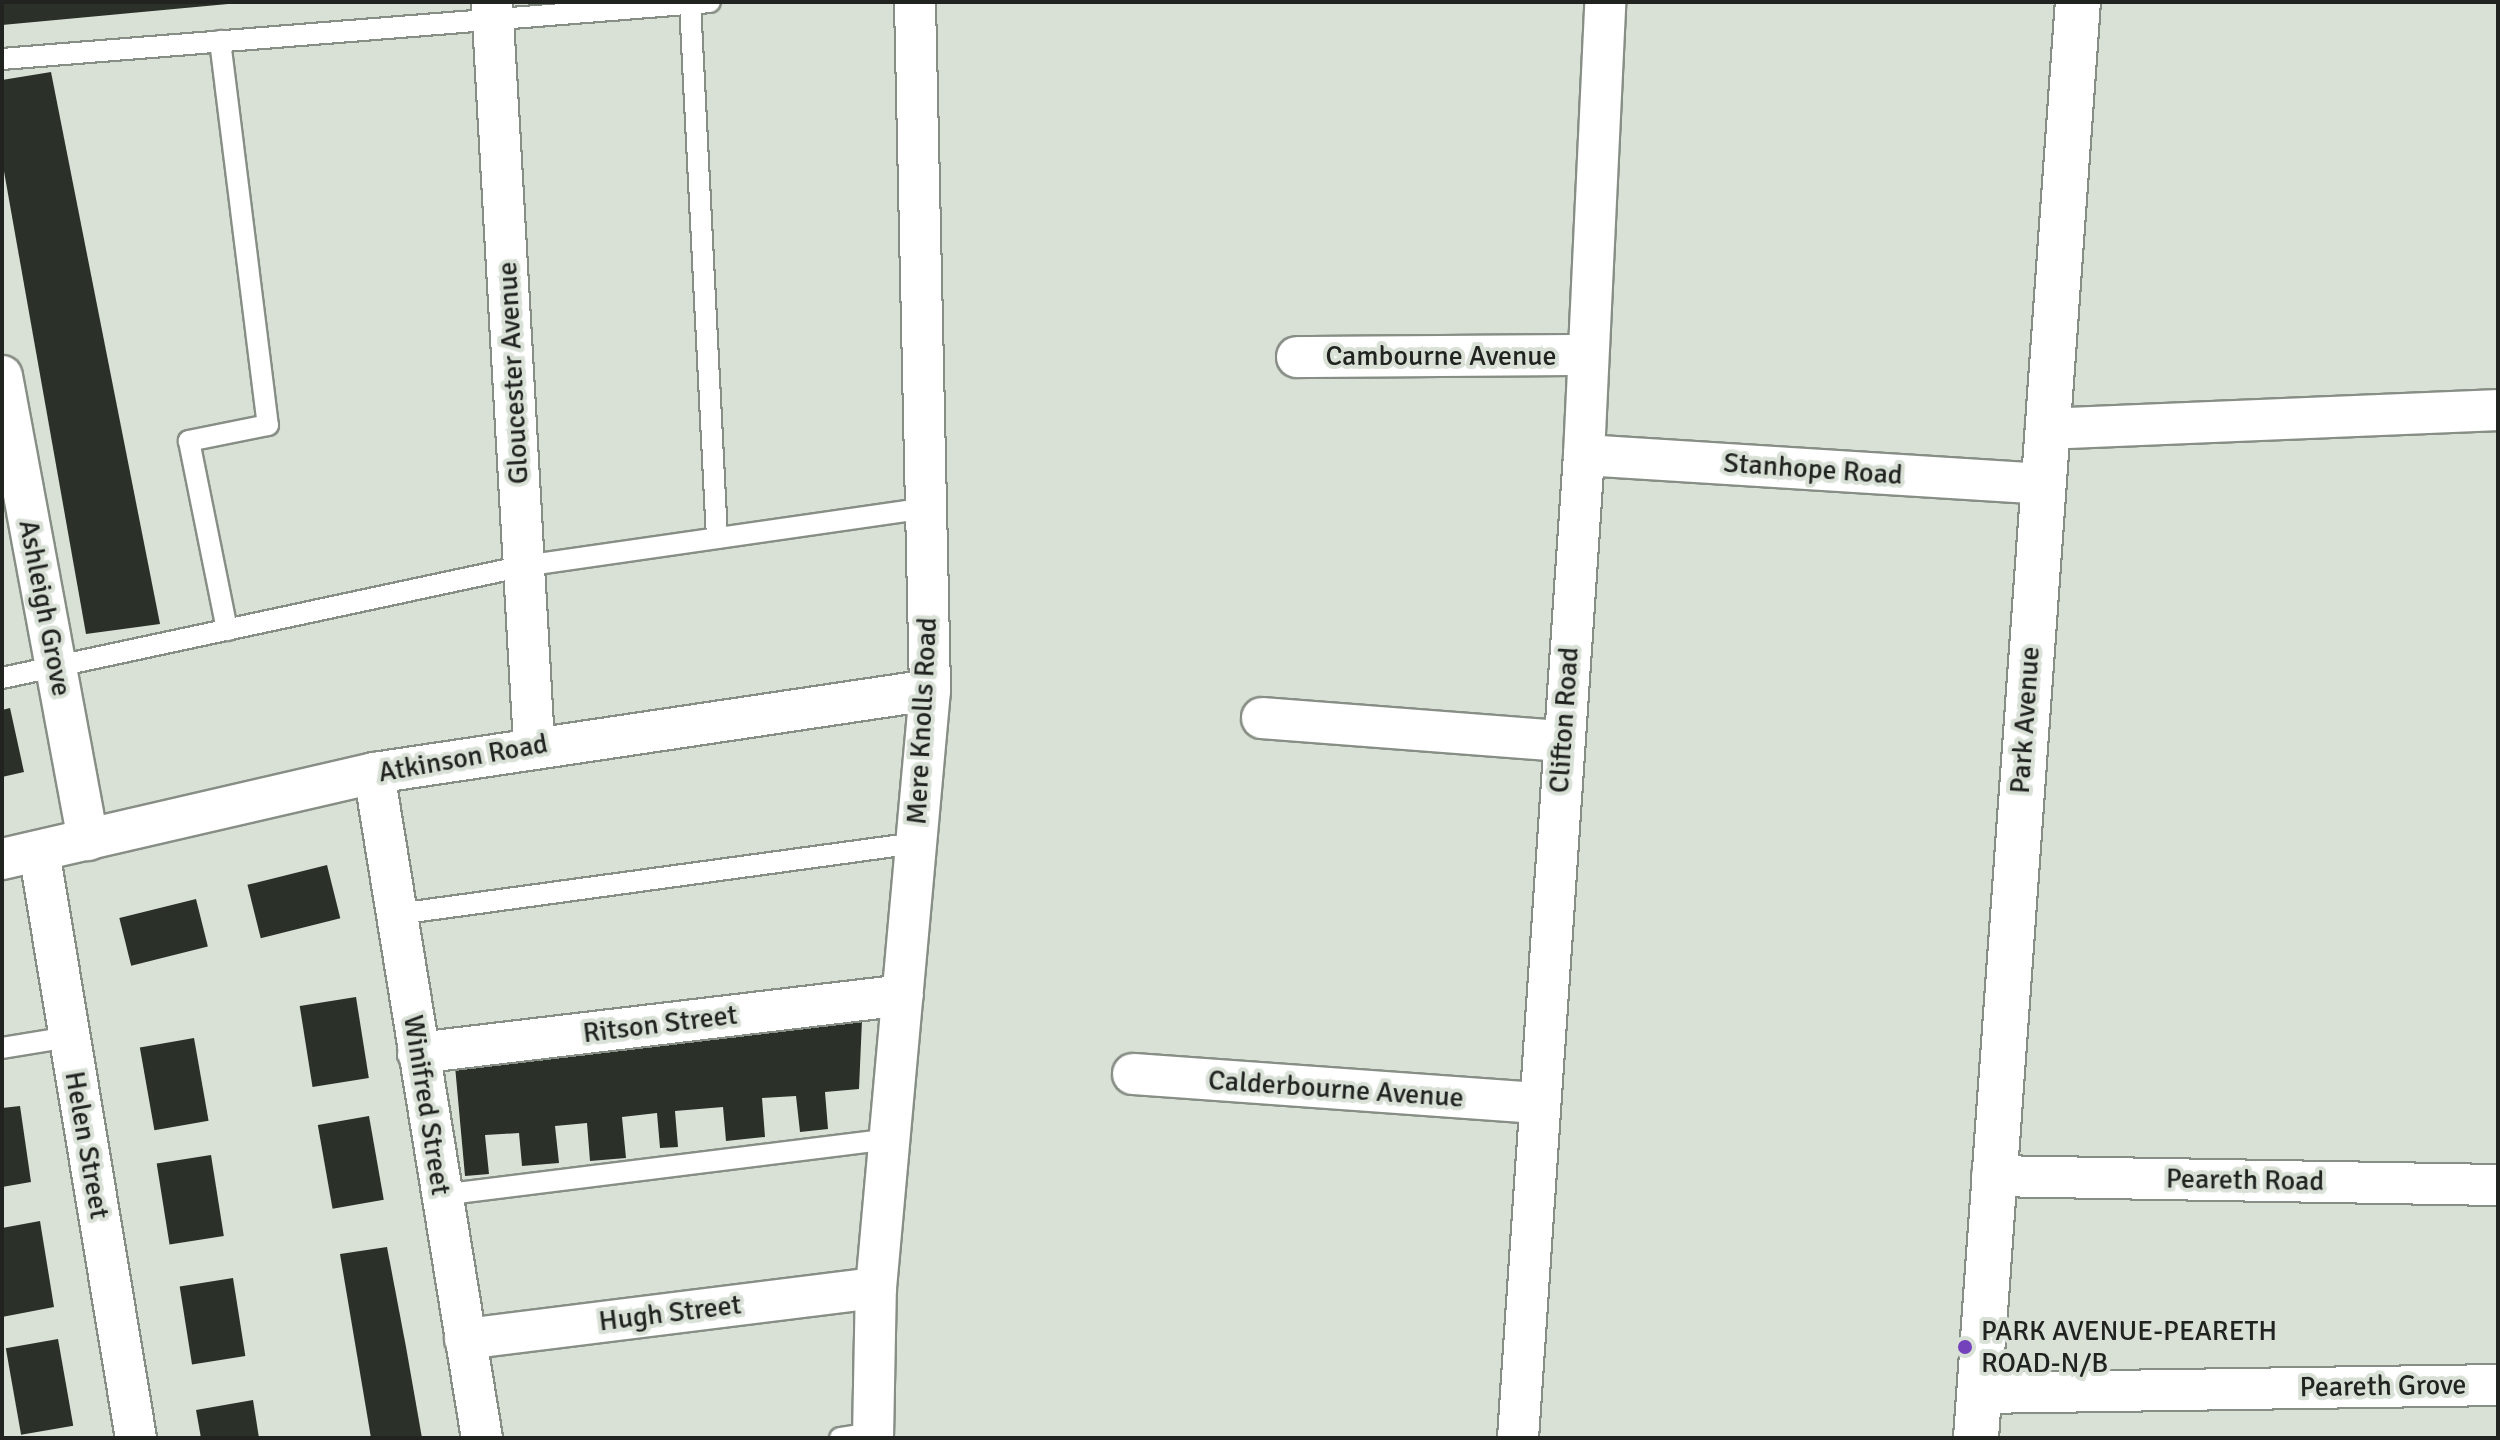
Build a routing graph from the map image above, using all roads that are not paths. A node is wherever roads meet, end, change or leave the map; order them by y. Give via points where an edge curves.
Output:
1 (915, 2) edge
2 (1605, 2) edge
3 (2078, 2) edge
4 (700, 3) edge
5 (493, 10) edge
6 (220, 41) junction
7 (2, 59) edge
8 (1585, 355) junction
9 (1297, 357) dead end
10 (2, 376) edge
11 (2498, 410) edge
12 (2046, 429) junction
13 (1584, 455) junction
14 (2043, 484) junction
15 (925, 508) junction
16 (717, 538) junction
17 (524, 566) junction
18 (227, 630) junction
19 (56, 667) junction
20 (2, 678) edge
21 (930, 690) junction
22 (1262, 718) dead end
23 (1562, 741) junction
24 (534, 744) junction
25 (374, 773) junction
26 (88, 840) junction
27 (916, 843) junction
28 (21, 855) edge
29 (398, 914) junction
30 (903, 995) junction
31 (69, 1037) junction
32 (2, 1048) edge
33 (418, 1053) junction
34 (1133, 1074) dead end
35 (1538, 1103) junction
36 (890, 1139) junction
37 (1992, 1176) junction
38 (2498, 1185) edge
39 (441, 1195) junction
40 (876, 1288) junction
41 (465, 1339) junction
42 (2498, 1385) edge
43 (1979, 1393) junction
44 (862, 1436) edge
45 (136, 1438) edge
46 (482, 1438) edge
47 (1518, 1438) edge
48 (1976, 1438) edge

1 - 15 street, Mere Knolls Road
2 - 8 street, Clifton Road
3 - 12 street, Park Avenue
4 - 5 lane
4 - 16 lane
5 - 6 lane
5 - 17 street, Gloucester Avenue
6 - 7 lane
6 - 18 lane via 268,425 189,441
8 - 9 street, Cambourne Avenue
8 - 13 street, Clifton Road
10 - 19 street, Ashleigh Grove
11 - 12 street
12 - 14 street, Park Avenue
13 - 14 street, Stanhope Road
13 - 23 street, Clifton Road
14 - 37 street, Park Avenue
15 - 16 lane
15 - 21 street, Mere Knolls Road
16 - 17 lane
17 - 18 lane
17 - 24 street, Gloucester Avenue
18 - 19 lane
19 - 20 lane
19 - 26 street, Ashleigh Grove
21 - 24 street, Atkinson Road
21 - 27 street, Mere Knolls Road
22 - 23 street
23 - 35 street, Clifton Road
24 - 25 street, Atkinson Road
25 - 26 street, Atkinson Road
25 - 29 street, Winifred Street
26 - 28 street, Atkinson Road
27 - 29 lane
27 - 30 street, Mere Knolls Road
28 - 31 street, Helen Street
29 - 33 street, Winifred Street
30 - 33 street, Ritson Street
30 - 36 street, Mere Knolls Road
31 - 32 lane
31 - 45 street, Helen Street
33 - 39 street, Winifred Street
34 - 35 street, Calderbourne Avenue
35 - 47 street, Clifton Road
36 - 39 lane
36 - 40 street, Mere Knolls Road
37 - 38 street, Peareth Road
37 - 43 street, Park Avenue
39 - 41 street, Winifred Street
40 - 41 street, Hugh Street
40 - 44 street, Mere Knolls Road
41 - 46 street, Winifred Street
42 - 43 street, Peareth Grove
43 - 48 street, Park Avenue

